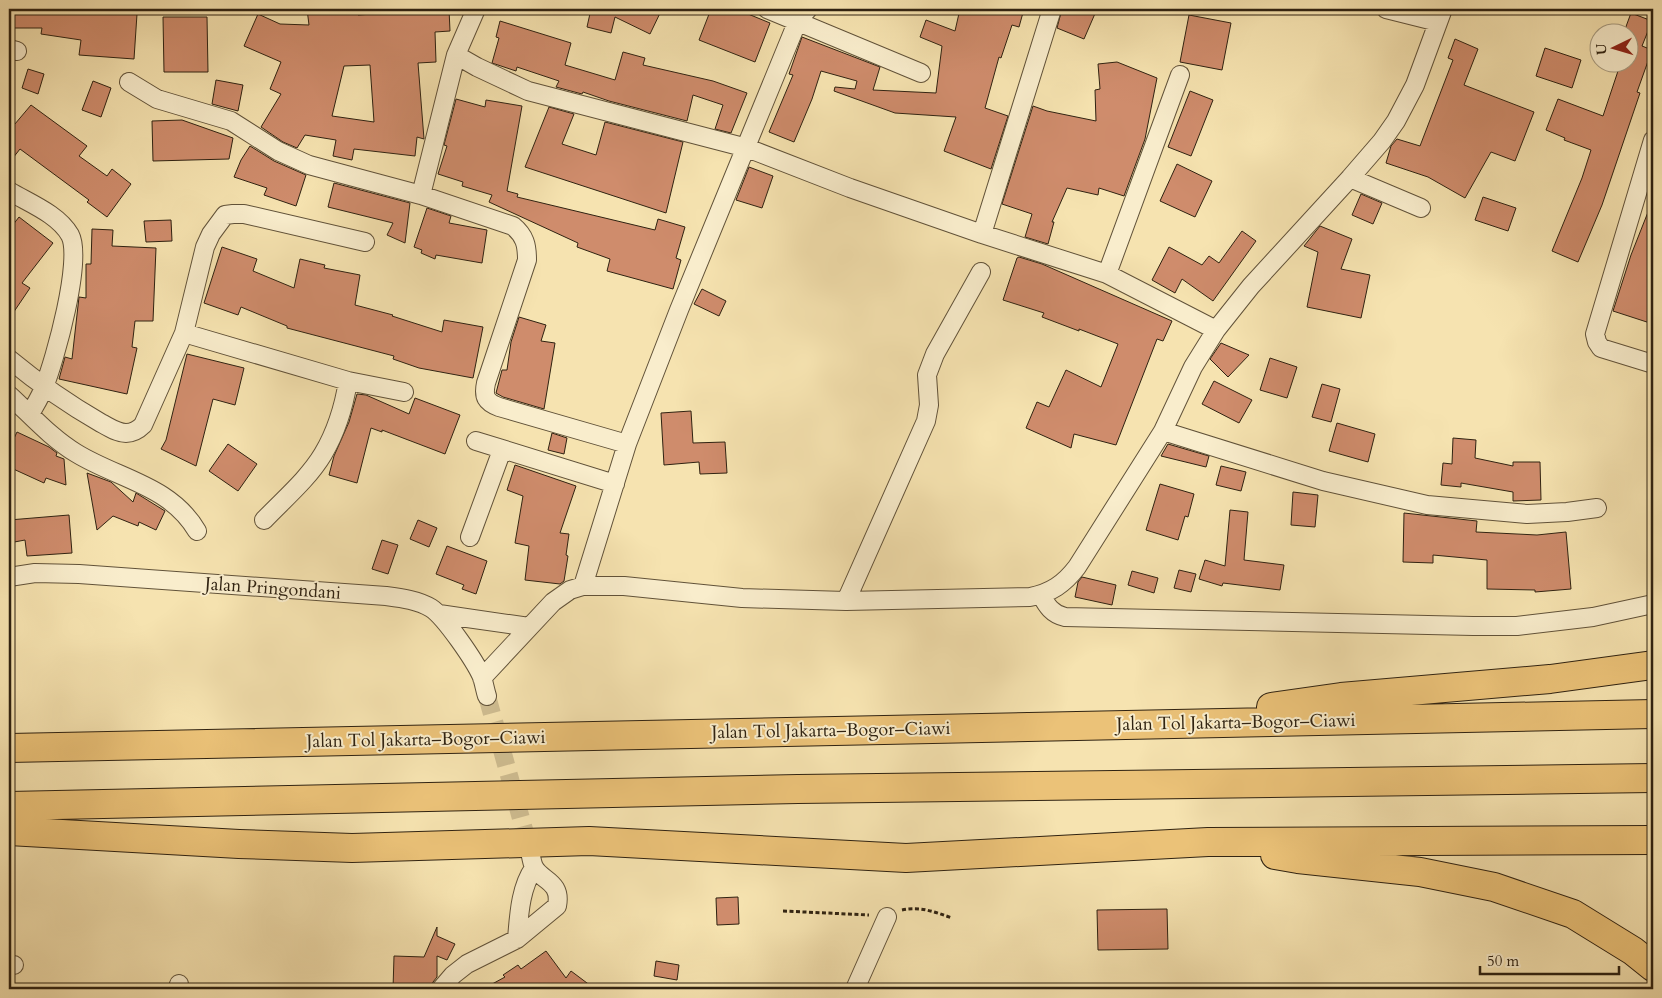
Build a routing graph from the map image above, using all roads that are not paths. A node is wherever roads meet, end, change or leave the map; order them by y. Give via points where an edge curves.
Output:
1 (476, 9) edge
2 (767, 9) edge
3 (1052, 9) edge
4 (1386, 9) edge
5 (803, 15) edge
6 (1440, 16) edge
7 (456, 55) junction
8 (921, 73) dead end
9 (1180, 75) dead end
10 (128, 82) dead end
11 (1653, 140) edge
12 (747, 148) junction
13 (1350, 178) junction
14 (9, 191) edge
15 (421, 195) junction
16 (1421, 208) dead end
17 (982, 234) junction
18 (365, 242) dead end
19 (981, 272) dead end
20 (1107, 274) junction
21 (1216, 330) junction
22 (184, 333) junction
23 (9, 359) edge
24 (1653, 364) edge
25 (348, 381) junction
26 (44, 388) junction
27 (404, 392) dead end
28 (9, 395) edge
29 (30, 414) junction
30 (1163, 431) junction
31 (476, 440) dead end
32 (627, 444) junction
33 (502, 450) junction
34 (615, 484) junction
35 (1597, 508) dead end
36 (264, 520) dead end
37 (197, 531) dead end
38 (470, 537) dead end
39 (9, 577) edge
40 (583, 586) junction
41 (1041, 595) junction
42 (846, 601) junction
43 (1653, 604) edge
44 (438, 614) junction
45 (529, 627) junction
46 (1653, 665) edge
47 (482, 678) junction
48 (487, 696) tunnel mouth
49 (1653, 714) edge
50 (1156, 724) junction
51 (9, 748) edge
52 (1653, 778) edge
53 (9, 806) edge
54 (9, 831) edge
55 (1653, 840) edge
56 (1208, 842) junction
57 (530, 851) tunnel mouth
58 (534, 868) junction
59 (887, 917) road end
60 (517, 939) junction
61 (1653, 967) edge
62 (441, 989) edge
63 (855, 989) edge

1 - 7 street
2 - 5 street
3 - 17 street
4 - 6 street
5 - 8 street via 854,46
5 - 12 street
6 - 13 street via 1407,102 1382,141
7 - 12 street via 528,91
7 - 15 street
9 - 20 street
10 - 15 street via 157,99 231,121 278,151 309,165
11 - 24 street via 1595,334 1601,348
12 - 17 street
12 - 32 street
13 - 16 street
13 - 21 street via 1257,278
14 - 26 street via 62,224 74,246 63,323
15 - 32 street via 513,226 525,240 527,260 486,383 484,396 487,401
17 - 20 street
18 - 22 street via 244,214 225,216 205,247
19 - 42 street via 935,354 928,375 926,421
20 - 21 street
21 - 30 street via 1193,367
22 - 25 street
22 - 26 street via 143,425 137,431 124,434 116,431
23 - 26 street
25 - 27 street
25 - 36 street via 336,425 323,454
26 - 29 street
28 - 29 street
29 - 37 street via 77,453 167,498
30 - 35 street via 1323,481 1427,505 1527,514
30 - 41 street via 1078,567 1063,584
31 - 33 street
32 - 34 street
33 - 34 street
33 - 38 street
34 - 40 street
39 - 44 street, Jalan Pringondani via 35,573 79,574 386,596 430,607
40 - 42 street via 624,586 742,598
40 - 45 street via 570,590 553,602
41 - 42 street
41 - 43 street via 1053,612 1065,617 1473,626 1517,626 1593,617
44 - 45 street
44 - 47 street, Jalan Pringondani via 454,632
45 - 47 street
46 - 50 highway via 1550,679 1341,697
47 - 48 street, Jalan Pringondani
49 - 50 highway, Jalan Tol Jakarta–Bogor–Ciawi
50 - 51 highway, Jalan Tol Jakarta–Bogor–Ciawi
52 - 53 highway via 798,789
54 - 56 highway via 352,848 588,841 906,858
55 - 56 highway
56 - 61 highway via 1298,859 1420,872 1494,887 1573,914
57 - 58 street
58 - 60 street via 528,876 521,903
58 - 60 street via 549,880 559,899 557,906
59 - 63 street
60 - 62 street via 467,964

